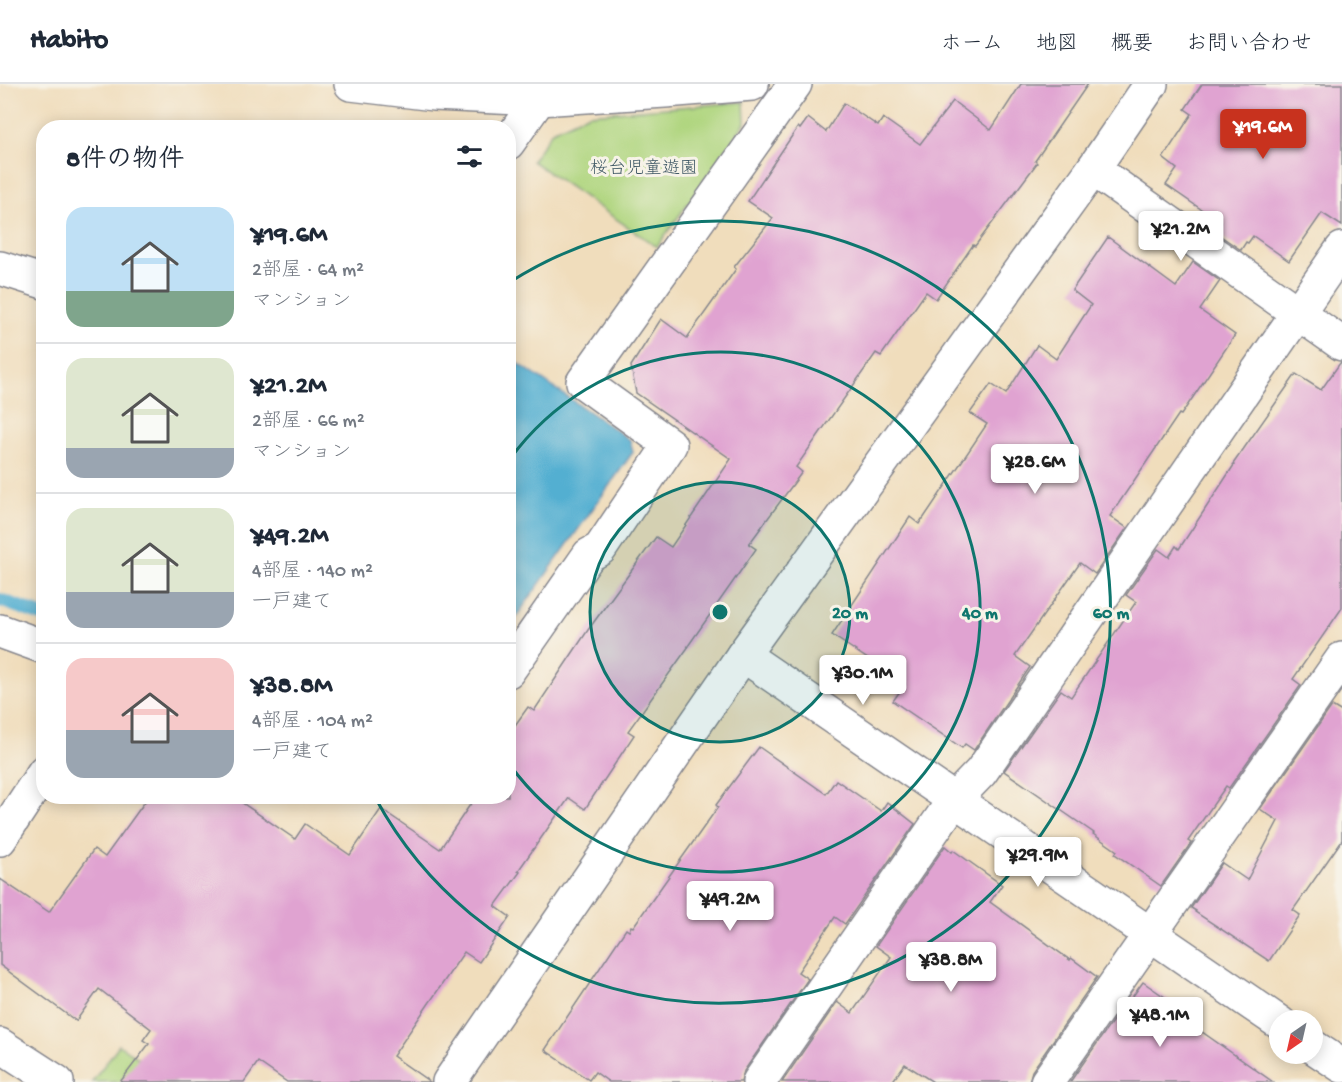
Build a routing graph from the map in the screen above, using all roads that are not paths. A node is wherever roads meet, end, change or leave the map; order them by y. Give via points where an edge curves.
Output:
1 (351, 84) edge
2 (752, 84) edge
3 (795, 84) edge
4 (1151, 84) edge
5 (540, 99) junction
6 (516, 133) edge
7 (1093, 169) junction
8 (1342, 249) edge
9 (0, 268) edge
10 (36, 279) edge
11 (1299, 314) junction
12 (1342, 344) edge
13 (0, 631) edge
14 (36, 644) edge
15 (743, 655) junction
16 (1342, 659) edge
17 (516, 660) edge
18 (36, 784) edge
19 (954, 800) junction
20 (0, 839) edge
21 (1150, 934) junction
22 (1269, 1015) edge
23 (0, 1045) edge
24 (1323, 1053) edge
25 (1342, 1066) edge
26 (1342, 1073) edge
27 (57, 1082) edge
28 (449, 1082) edge
29 (759, 1082) edge
30 (1047, 1082) edge
31 (1336, 1082) edge

1 - 5 street via 434,94
2 - 5 street
3 - 17 street via 583,382 670,445 600,549 589,555
4 - 7 street
5 - 6 street
7 - 11 street
7 - 15 street
8 - 11 street
9 - 10 street
11 - 12 street
11 - 19 street via 981,772
13 - 14 street
15 - 19 street
15 - 28 street
16 - 21 street
18 - 20 street
19 - 21 street
19 - 29 street
21 - 22 street
21 - 30 street
23 - 27 street
24 - 25 street
26 - 31 street

